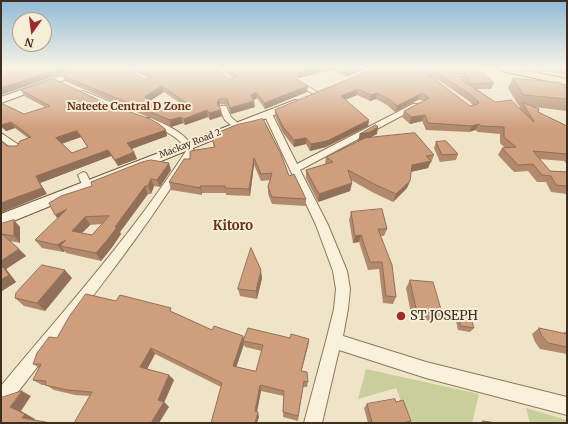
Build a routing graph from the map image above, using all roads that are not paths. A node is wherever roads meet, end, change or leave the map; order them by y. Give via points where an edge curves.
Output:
1 (37, 88) edge
2 (73, 88) edge
3 (307, 88) edge
4 (331, 88) edge
5 (317, 94) junction
6 (1, 100) edge
7 (422, 103) edge
8 (223, 108) dead end
9 (268, 114) junction
10 (237, 126) junction
11 (1, 136) edge
12 (188, 145) junction
13 (19, 149) edge
14 (294, 169) junction
15 (1, 220) edge
16 (334, 341) junction
17 (1, 400) edge
18 (567, 406) edge
19 (313, 423) edge

1 - 6 street
2 - 12 street via 165,128
3 - 5 street
4 - 5 street, Mackay Road 2
5 - 9 street, Mackay Road 2
7 - 14 street
8 - 10 street via 228,118
9 - 10 street, Mackay Road 2
9 - 14 street
10 - 12 street, Mackay Road 2
11 - 13 street
12 - 15 street, Mackay Road 2 via 85,180
12 - 17 street via 190,151 174,178 116,256
14 - 16 street via 322,225 340,271 343,289
16 - 18 street via 426,370
16 - 19 street

